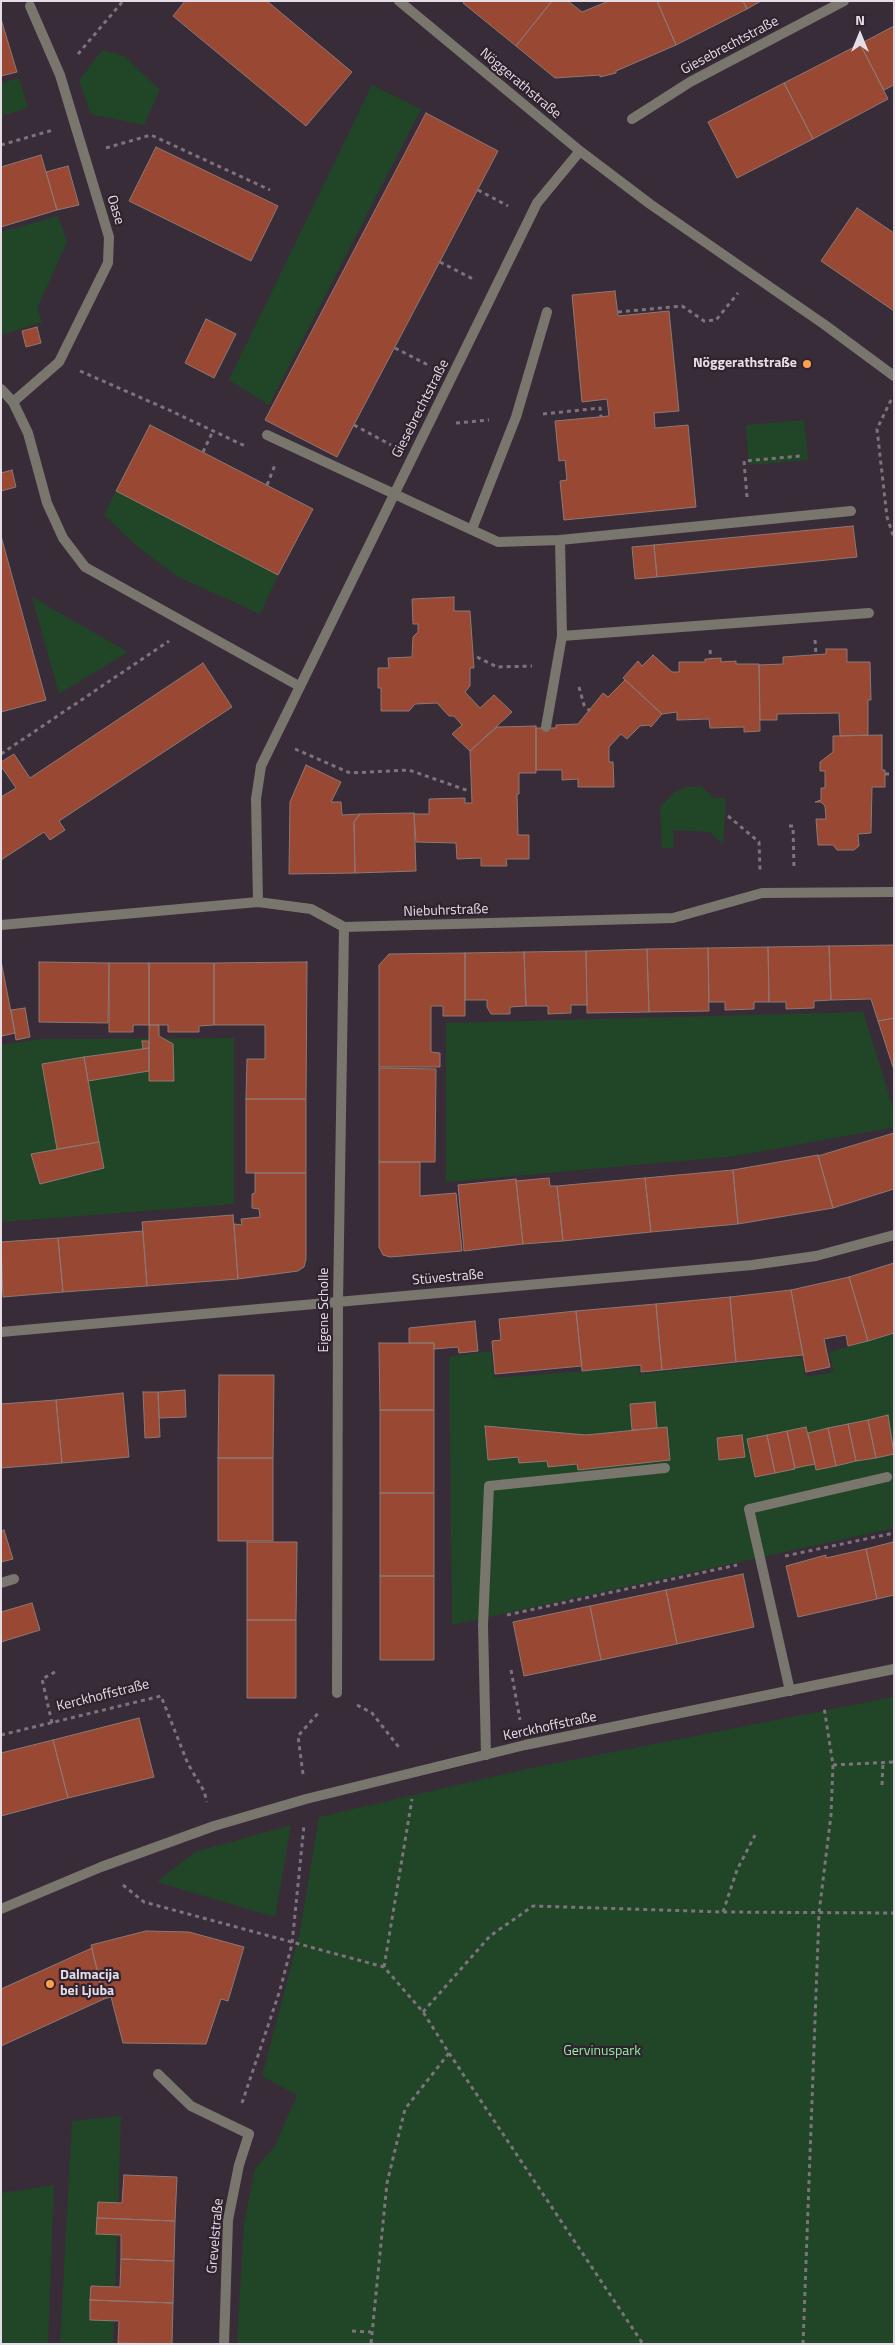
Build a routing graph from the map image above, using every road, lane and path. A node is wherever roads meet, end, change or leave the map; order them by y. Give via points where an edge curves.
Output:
1 (123, 1) edge
2 (399, 1) edge
3 (844, 1) edge
4 (30, 6) dead end
5 (60, 76) junction
6 (632, 119) dead end
7 (75, 124) junction
8 (1, 145) edge
9 (580, 152) junction
10 (84, 154) junction
11 (270, 190) dead end
12 (478, 190) dead end
13 (531, 217) junction
14 (440, 262) dead end
15 (752, 275) junction
16 (494, 291) junction
17 (547, 312) dead end
18 (618, 312) dead end
19 (395, 348) dead end
20 (59, 362) junction
21 (894, 376) edge
22 (452, 378) junction
23 (1, 389) edge
24 (894, 395) edge
25 (13, 402) junction
26 (584, 410) dead end
27 (601, 417) dead end
28 (188, 421) dead end
29 (354, 425) dead end
30 (212, 431) dead end
31 (267, 436) dead end
32 (203, 452) dead end
33 (801, 456) dead end
34 (412, 457) junction
35 (277, 461) dead end
36 (267, 485) dead end
37 (394, 493) junction
38 (851, 512) dead end
39 (749, 521) junction
40 (472, 529) junction
41 (894, 538) edge
42 (560, 540) junction
43 (869, 613) dead end
44 (190, 627) junction
45 (562, 636) junction
46 (477, 657) dead end
47 (299, 686) junction
48 (581, 695) dead end
49 (590, 711) dead end
50 (546, 727) dead end
51 (274, 740) junction
52 (1, 754) edge
53 (885, 774) dead end
54 (894, 774) edge
55 (469, 790) dead end
56 (728, 816) dead end
57 (789, 826) dead end
58 (793, 846) dead end
59 (894, 892) edge
60 (762, 893) junction
61 (258, 902) junction
62 (1, 925) edge
63 (344, 927) junction
64 (894, 1236) edge
65 (338, 1302) junction
66 (1, 1332) edge
67 (665, 1468) dead end
68 (886, 1477) dead end
69 (894, 1533) edge
70 (760, 1560) junction
71 (14, 1579) dead end
72 (1, 1582) edge
73 (500, 1616) dead end
74 (509, 1662) dead end
75 (894, 1669) edge
76 (55, 1672) dead end
77 (790, 1691) junction
78 (338, 1693) junction
79 (822, 1700) dead end
80 (52, 1723) junction
81 (1, 1735) edge
82 (525, 1745) junction
83 (486, 1755) junction
84 (883, 1762) junction
85 (894, 1762) edge
86 (833, 1765) junction
87 (417, 1773) junction
88 (882, 1785) dead end
89 (306, 1799) junction
90 (214, 1826) junction
91 (756, 1835) dead end
92 (101, 1868) junction
93 (1, 1909) edge
94 (722, 1912) junction
95 (819, 1913) junction
96 (894, 1913) edge
97 (292, 1944) junction
98 (384, 1967) junction
99 (422, 2012) junction
100 (449, 2053) junction
101 (158, 2074) dead end
102 (233, 2127) junction
103 (352, 2330) dead end
104 (372, 2332) junction
105 (224, 2344) edge
106 (371, 2344) edge
107 (643, 2344) edge
108 (803, 2344) edge

1 - 5 path
2 - 9 street, Nöggerathstraße
3 - 6 street, Giesebrechtstraße via 690,82
4 - 5 street, Oase
5 - 7 street, Oase
7 - 8 path
7 - 10 street, Oase
9 - 13 street, Giesebrechtstraße via 537,203
9 - 15 street, Nöggerathstraße
10 - 11 path via 151,135
10 - 20 street, Oase via 109,237 108,263
12 - 13 path
13 - 16 street, Giesebrechtstraße
14 - 16 path
15 - 18 path via 716,320 704,321 682,306
15 - 21 street, Nöggerathstraße
16 - 22 street, Giesebrechtstraße
17 - 40 street via 516,417
19 - 22 path
20 - 25 street, Oase
20 - 28 path
22 - 34 street, Giesebrechtstraße
23 - 25 street
24 - 41 path via 877,429 887,517
25 - 44 street via 28,433 47,503 63,538 85,567
26 - 27 path via 600,408
29 - 34 path
30 - 32 path
31 - 37 street
33 - 39 path via 744,461
34 - 37 street, Giesebrechtstraße
35 - 36 path
37 - 40 street
37 - 47 street, Giesebrechtstraße
38 - 39 street
39 - 42 street
40 - 42 street via 498,542
42 - 45 street
43 - 45 street
44 - 47 street
44 - 52 path
45 - 46 path via 540,666 497,667
45 - 50 street
47 - 51 street, Giesebrechtstraße
48 - 49 path
51 - 55 path via 350,773 409,770
51 - 61 street, Giesebrechtstraße via 261,766 256,799
53 - 54 path
56 - 60 path via 759,842
57 - 58 path via 793,826
59 - 60 street, Niebuhrstraße
60 - 63 street, Niebuhrstraße via 674,918
61 - 62 street
61 - 63 street via 311,909
63 - 65 street, Eigene Scholle
64 - 65 street, Stüvestraße via 816,1256 752,1265
65 - 66 street, Stüvestraße
65 - 78 street, Eigene Scholle
67 - 83 street via 489,1486 483,1625
68 - 70 street via 749,1509
69 - 70 path
70 - 73 path
70 - 77 street
71 - 72 street
74 - 82 path
75 - 77 street, Kerckhoffstraße
76 - 80 path via 42,1679
77 - 82 street, Kerckhoffstraße
78 - 87 path via 372,1713
78 - 89 path via 298,1736
79 - 86 path
80 - 81 path, Kerckhoffstraße
80 - 90 path, Kerckhoffstraße via 161,1696 188,1764 204,1791
82 - 83 street, Kerckhoffstraße
83 - 87 street, Kerckhoffstraße
84 - 85 path
84 - 86 path
84 - 88 path
86 - 95 path via 831,1815
87 - 89 street, Kerckhoffstraße
87 - 98 path
89 - 90 street, Kerckhoffstraße
89 - 97 path
90 - 92 street, Kerckhoffstraße
91 - 94 path via 737,1870
92 - 93 street, Kerckhoffstraße
92 - 97 path via 144,1902
94 - 95 path
94 - 99 path via 533,1906 490,1936
95 - 96 path
95 - 108 path
97 - 98 path
97 - 102 path
98 - 99 path
99 - 100 path
100 - 104 path via 405,2109 387,2183
100 - 107 path
101 - 102 street via 191,2106
102 - 105 street, Grevelstraße via 249,2134 228,2220
103 - 104 path
104 - 106 path

